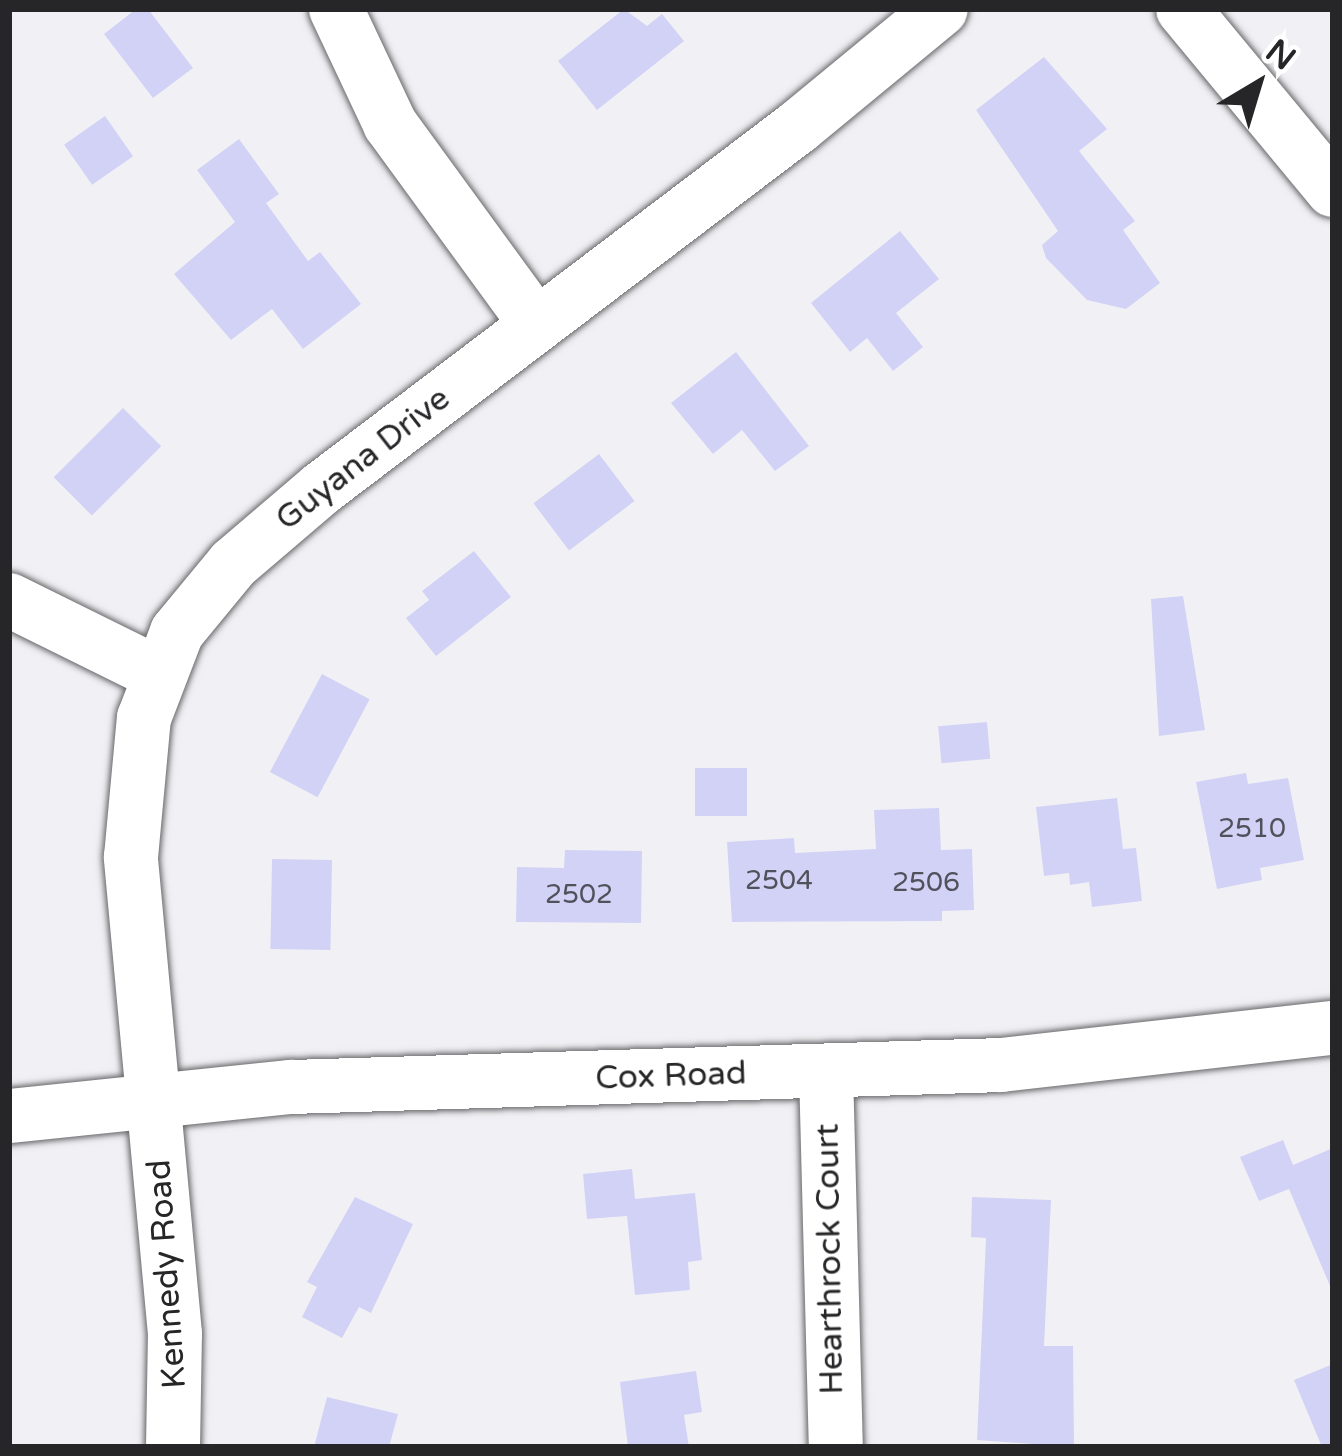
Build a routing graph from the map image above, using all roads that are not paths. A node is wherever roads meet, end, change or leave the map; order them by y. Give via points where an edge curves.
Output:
1 (336, 9) edge
2 (941, 9) edge
3 (1183, 9) edge
4 (1333, 190) edge
5 (536, 324) junction
6 (9, 600) edge
7 (157, 674) junction
8 (1333, 1028) edge
9 (826, 1071) junction
10 (154, 1101) junction
11 (9, 1117) edge
12 (173, 1447) edge
13 (836, 1447) edge

1 - 5 street via 390,124
2 - 5 street, Guyana Drive
3 - 4 street
5 - 7 street, Guyana Drive via 233,564 177,632
6 - 7 street
7 - 10 street, Guyana Drive via 135,781 131,857
8 - 9 street, Cox Road via 1139,1054
9 - 10 street, Cox Road via 291,1087
9 - 13 street, Hearthrock Court
10 - 11 street, Cox Road
10 - 12 street, Kennedy Road via 175,1334

